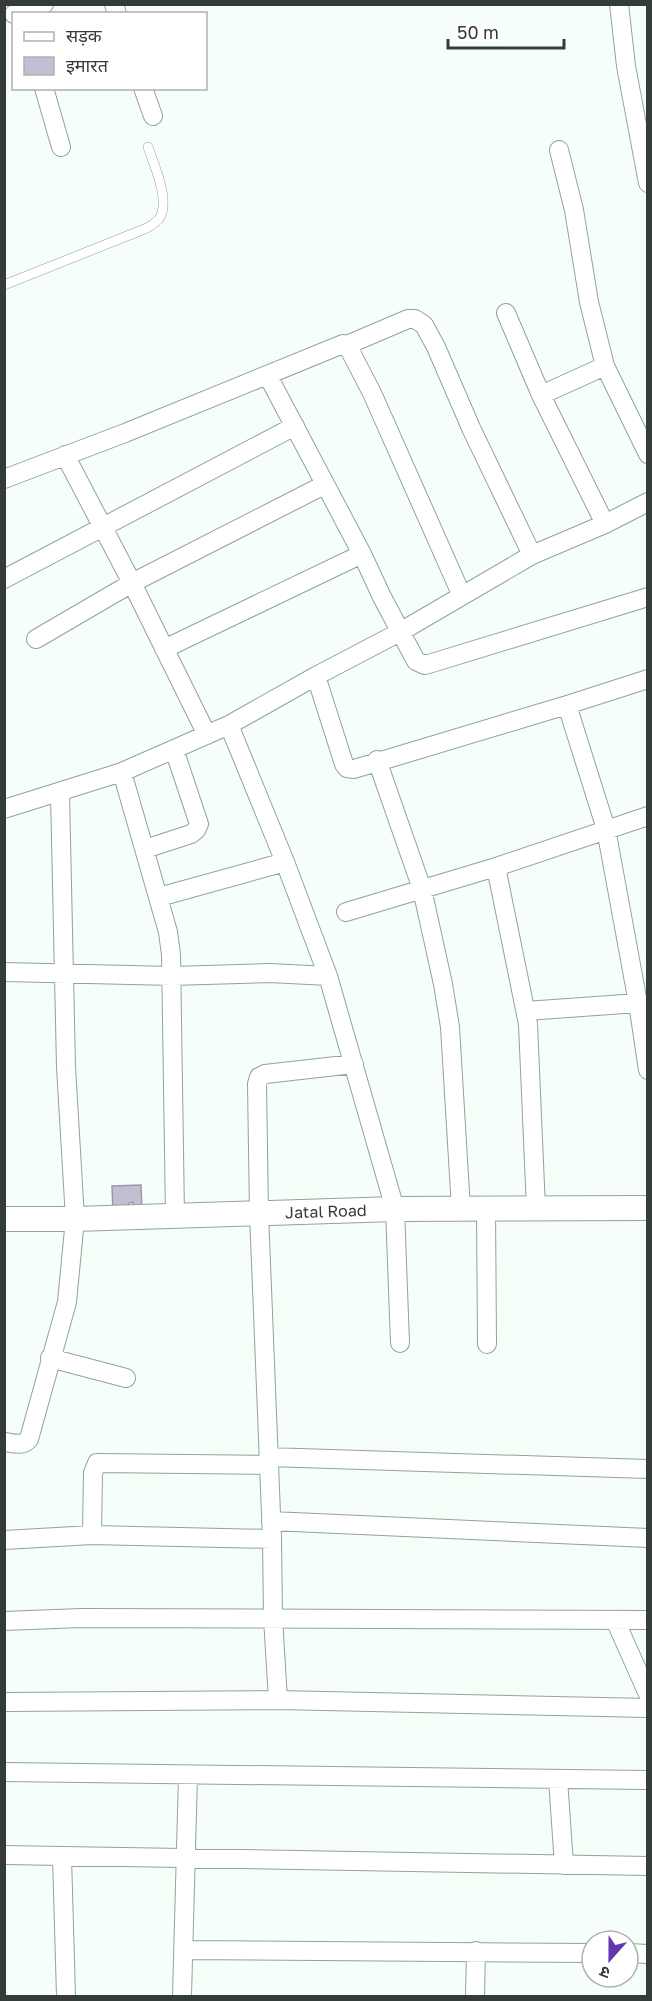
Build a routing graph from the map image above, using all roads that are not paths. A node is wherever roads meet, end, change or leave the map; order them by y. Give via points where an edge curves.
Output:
1 (44, 4) edge
2 (619, 4) edge
3 (21, 12) edge
4 (45, 90) edge
5 (144, 90) edge
6 (153, 116) dead end
7 (61, 147) dead end
8 (148, 147) dead end
9 (559, 150) dead end
10 (648, 183) edge
11 (4, 285) edge
12 (506, 313) dead end
13 (346, 345) junction
14 (605, 366) junction
15 (268, 376) junction
16 (541, 395) junction
17 (295, 426) junction
18 (648, 454) edge
19 (65, 455) junction
20 (4, 479) edge
21 (324, 484) junction
22 (648, 502) edge
23 (605, 524) junction
24 (102, 527) junction
25 (362, 554) junction
26 (532, 555) junction
27 (4, 579) edge
28 (132, 583) junction
29 (462, 596) junction
30 (648, 597) edge
31 (400, 632) junction
32 (36, 639) dead end
33 (164, 649) junction
34 (316, 676) junction
35 (648, 679) edge
36 (567, 705) junction
37 (229, 725) junction
38 (207, 735) junction
39 (174, 749) junction
40 (377, 760) junction
41 (122, 772) junction
42 (60, 793) junction
43 (4, 809) edge
44 (648, 816) edge
45 (606, 830) junction
46 (144, 849) junction
47 (285, 862) junction
48 (496, 867) junction
49 (422, 889) junction
50 (159, 897) junction
51 (346, 912) dead end
52 (4, 972) edge
53 (65, 972) junction
54 (172, 976) junction
55 (328, 976) junction
56 (638, 1003) junction
57 (526, 1011) junction
58 (645, 1033) edge
59 (354, 1064) junction
60 (648, 1070) edge
61 (648, 1208) edge
62 (395, 1209) junction
63 (461, 1209) junction
64 (486, 1209) junction
65 (536, 1209) junction
66 (259, 1213) junction
67 (175, 1216) junction
68 (4, 1219) edge
69 (75, 1219) junction
70 (400, 1343) dead end
71 (487, 1344) dead end
72 (50, 1358) junction
73 (126, 1378) dead end
74 (4, 1442) edge
75 (268, 1461) junction
76 (648, 1469) edge
77 (271, 1530) junction
78 (92, 1535) junction
79 (648, 1538) edge
80 (4, 1540) edge
81 (273, 1618) junction
82 (615, 1620) junction
83 (648, 1620) edge
84 (4, 1621) edge
85 (648, 1694) edge
86 (278, 1700) junction
87 (4, 1702) edge
88 (648, 1708) edge
89 (4, 1772) edge
90 (188, 1775) junction
91 (558, 1779) junction
92 (648, 1780) edge
93 (4, 1856) edge
94 (62, 1857) junction
95 (185, 1860) junction
96 (564, 1865) junction
97 (648, 1866) edge
98 (183, 1950) junction
99 (476, 1952) junction
100 (580, 1953) edge
101 (66, 1996) edge
102 (182, 1996) edge
103 (475, 1996) edge

1 - 3 street
2 - 10 street via 626,66
4 - 7 street
5 - 6 street
8 - 11 lane via 163,193 159,218 147,228
9 - 14 street
12 - 16 street
13 - 15 street
13 - 26 street via 408,319 424,325
13 - 29 street via 372,393
14 - 16 street
14 - 18 street
15 - 17 street
15 - 19 street
16 - 23 street
17 - 21 street
17 - 24 street
19 - 20 street
19 - 24 street
21 - 25 street
21 - 28 street
22 - 23 street
23 - 26 street
24 - 27 street
24 - 28 street
25 - 31 street
25 - 33 street
26 - 29 street
28 - 32 street
28 - 33 street
29 - 31 street
30 - 31 street via 425,665 412,656
31 - 34 street
33 - 38 street
34 - 37 street
34 - 40 street via 344,764 354,769
35 - 36 street
36 - 40 street
36 - 45 street
37 - 38 street
37 - 47 street
38 - 39 street
39 - 41 street
39 - 46 street via 199,825 191,834
40 - 49 street
41 - 42 street
41 - 46 street
42 - 43 street
42 - 53 street
44 - 45 street
45 - 48 street
45 - 56 street
46 - 50 street
47 - 50 street
47 - 55 street
48 - 49 street
48 - 57 street
49 - 51 street
49 - 63 street via 450,1027
50 - 54 street via 168,932
52 - 53 street
53 - 54 street
53 - 69 street
54 - 55 street
54 - 67 street
55 - 59 street
56 - 57 street
56 - 58 street
57 - 65 street
58 - 60 street
59 - 62 street
59 - 66 street via 259,1077
61 - 65 main road, Jatal Road
62 - 63 main road, Jatal Road
62 - 66 main road, Jatal Road
62 - 70 street
63 - 64 main road, Jatal Road
64 - 65 main road, Jatal Road
64 - 71 street
66 - 67 main road, Jatal Road
66 - 75 street
67 - 69 main road, Jatal Road
68 - 69 main road, Jatal Road
69 - 72 street via 67,1302
72 - 73 street
72 - 74 street via 26,1443
75 - 76 street
75 - 77 street
75 - 78 street via 97,1463 93,1473
77 - 78 street
77 - 79 street
77 - 81 street
78 - 80 street
81 - 82 street
81 - 84 street
81 - 86 street
82 - 83 street
82 - 85 street
86 - 87 street
86 - 88 street
89 - 90 street
90 - 91 street
90 - 95 street
91 - 92 street
91 - 96 street
93 - 94 street
94 - 95 street
94 - 101 street
95 - 96 street
95 - 98 street
96 - 97 street
98 - 99 street
98 - 102 street
99 - 100 street
99 - 103 street

